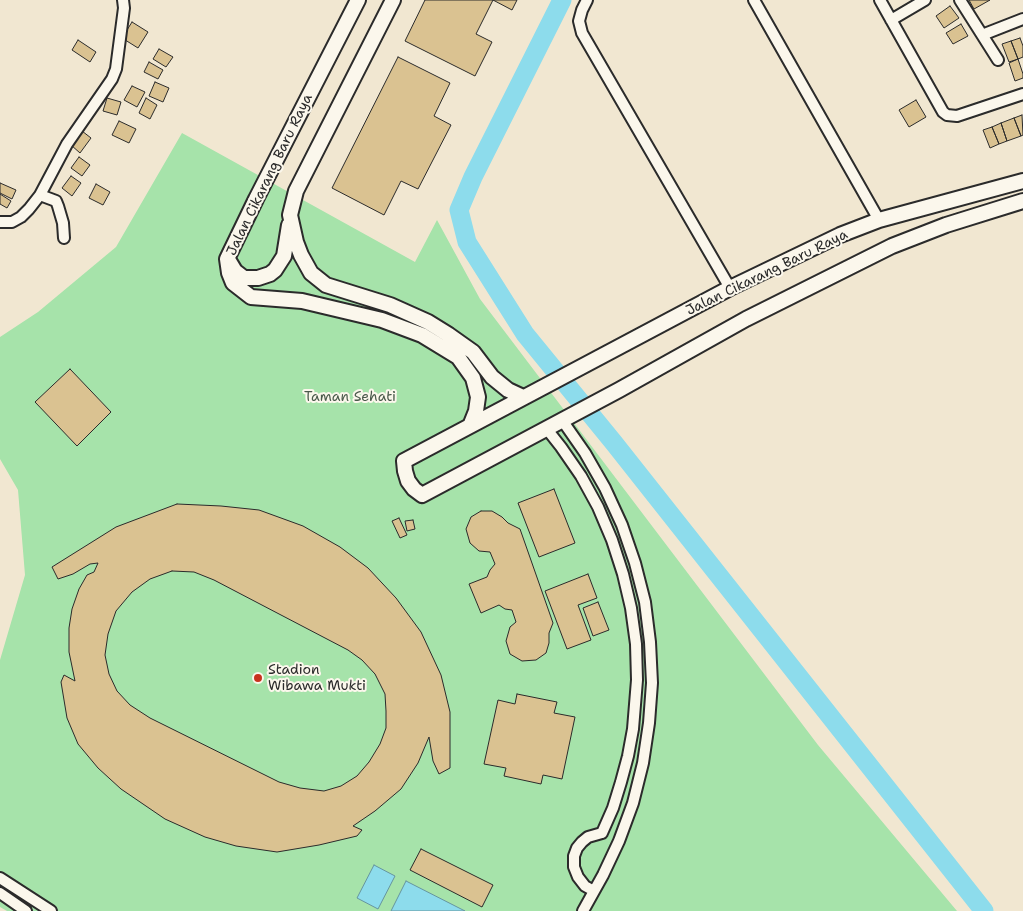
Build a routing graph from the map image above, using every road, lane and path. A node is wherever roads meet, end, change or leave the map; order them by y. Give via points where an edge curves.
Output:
1 (123, 0) edge
2 (358, 0) edge
3 (393, 0) edge
4 (587, 0) edge
5 (754, 0) edge
6 (880, 0) edge
7 (925, 0) edge
8 (960, 0) edge
9 (891, 20) junction
10 (1023, 20) edge
11 (982, 35) junction
12 (998, 60) dead end
13 (1023, 94) edge
14 (1023, 181) edge
15 (40, 195) junction
16 (1023, 201) edge
17 (290, 215) junction
18 (879, 220) junction
19 (0, 222) edge
20 (64, 238) dead end
21 (227, 259) junction
22 (730, 288) junction
23 (523, 397) junction
24 (562, 420) junction
25 (470, 426) junction
26 (546, 428) junction
27 (602, 833) junction
28 (619, 841) junction
29 (0, 878) edge
30 (594, 891) junction
31 (0, 893) edge
32 (26, 911) edge
33 (51, 911) edge
34 (583, 911) edge

1 - 15 street via 116,69 112,79 68,144
2 - 21 main road, Jalan Cikarang Baru Raya
3 - 17 main road via 296,191
4 - 22 street via 579,21 582,33
5 - 18 street
6 - 9 street
7 - 9 street
8 - 11 street
9 - 13 street via 947,115 957,116
10 - 11 street
11 - 12 street
14 - 18 main road, Jalan Cikarang Baru Raya
15 - 19 street via 22,218
15 - 20 street via 56,201
16 - 24 main road, Jalan Cikarang Baru Raya via 892,246 746,319
17 - 21 main road via 284,256 270,274 244,278
17 - 23 main road via 301,255 311,273 326,285 390,305 428,322 472,352 492,377 508,390
18 - 22 main road, Jalan Cikarang Baru Raya via 840,235
21 - 25 main road, Jalan Cikarang Baru Raya via 233,283 251,297 302,301 382,320 422,335 458,357 474,378 478,397
22 - 23 main road, Jalan Cikarang Baru Raya
23 - 25 main road, Jalan Cikarang Baru Raya
24 - 26 main road, Jalan Cikarang Baru Raya
24 - 28 street via 589,460 622,525 645,602 652,683 649,723 643,764
25 - 26 main road, Jalan Cikarang Baru Raya via 404,461 408,480 414,489 422,495
26 - 27 street via 581,476 612,540 631,608 636,644 633,729 621,782
27 - 28 street
27 - 30 street via 588,837 574,856 578,877
28 - 30 street
29 - 33 street
30 - 34 street
31 - 32 street

